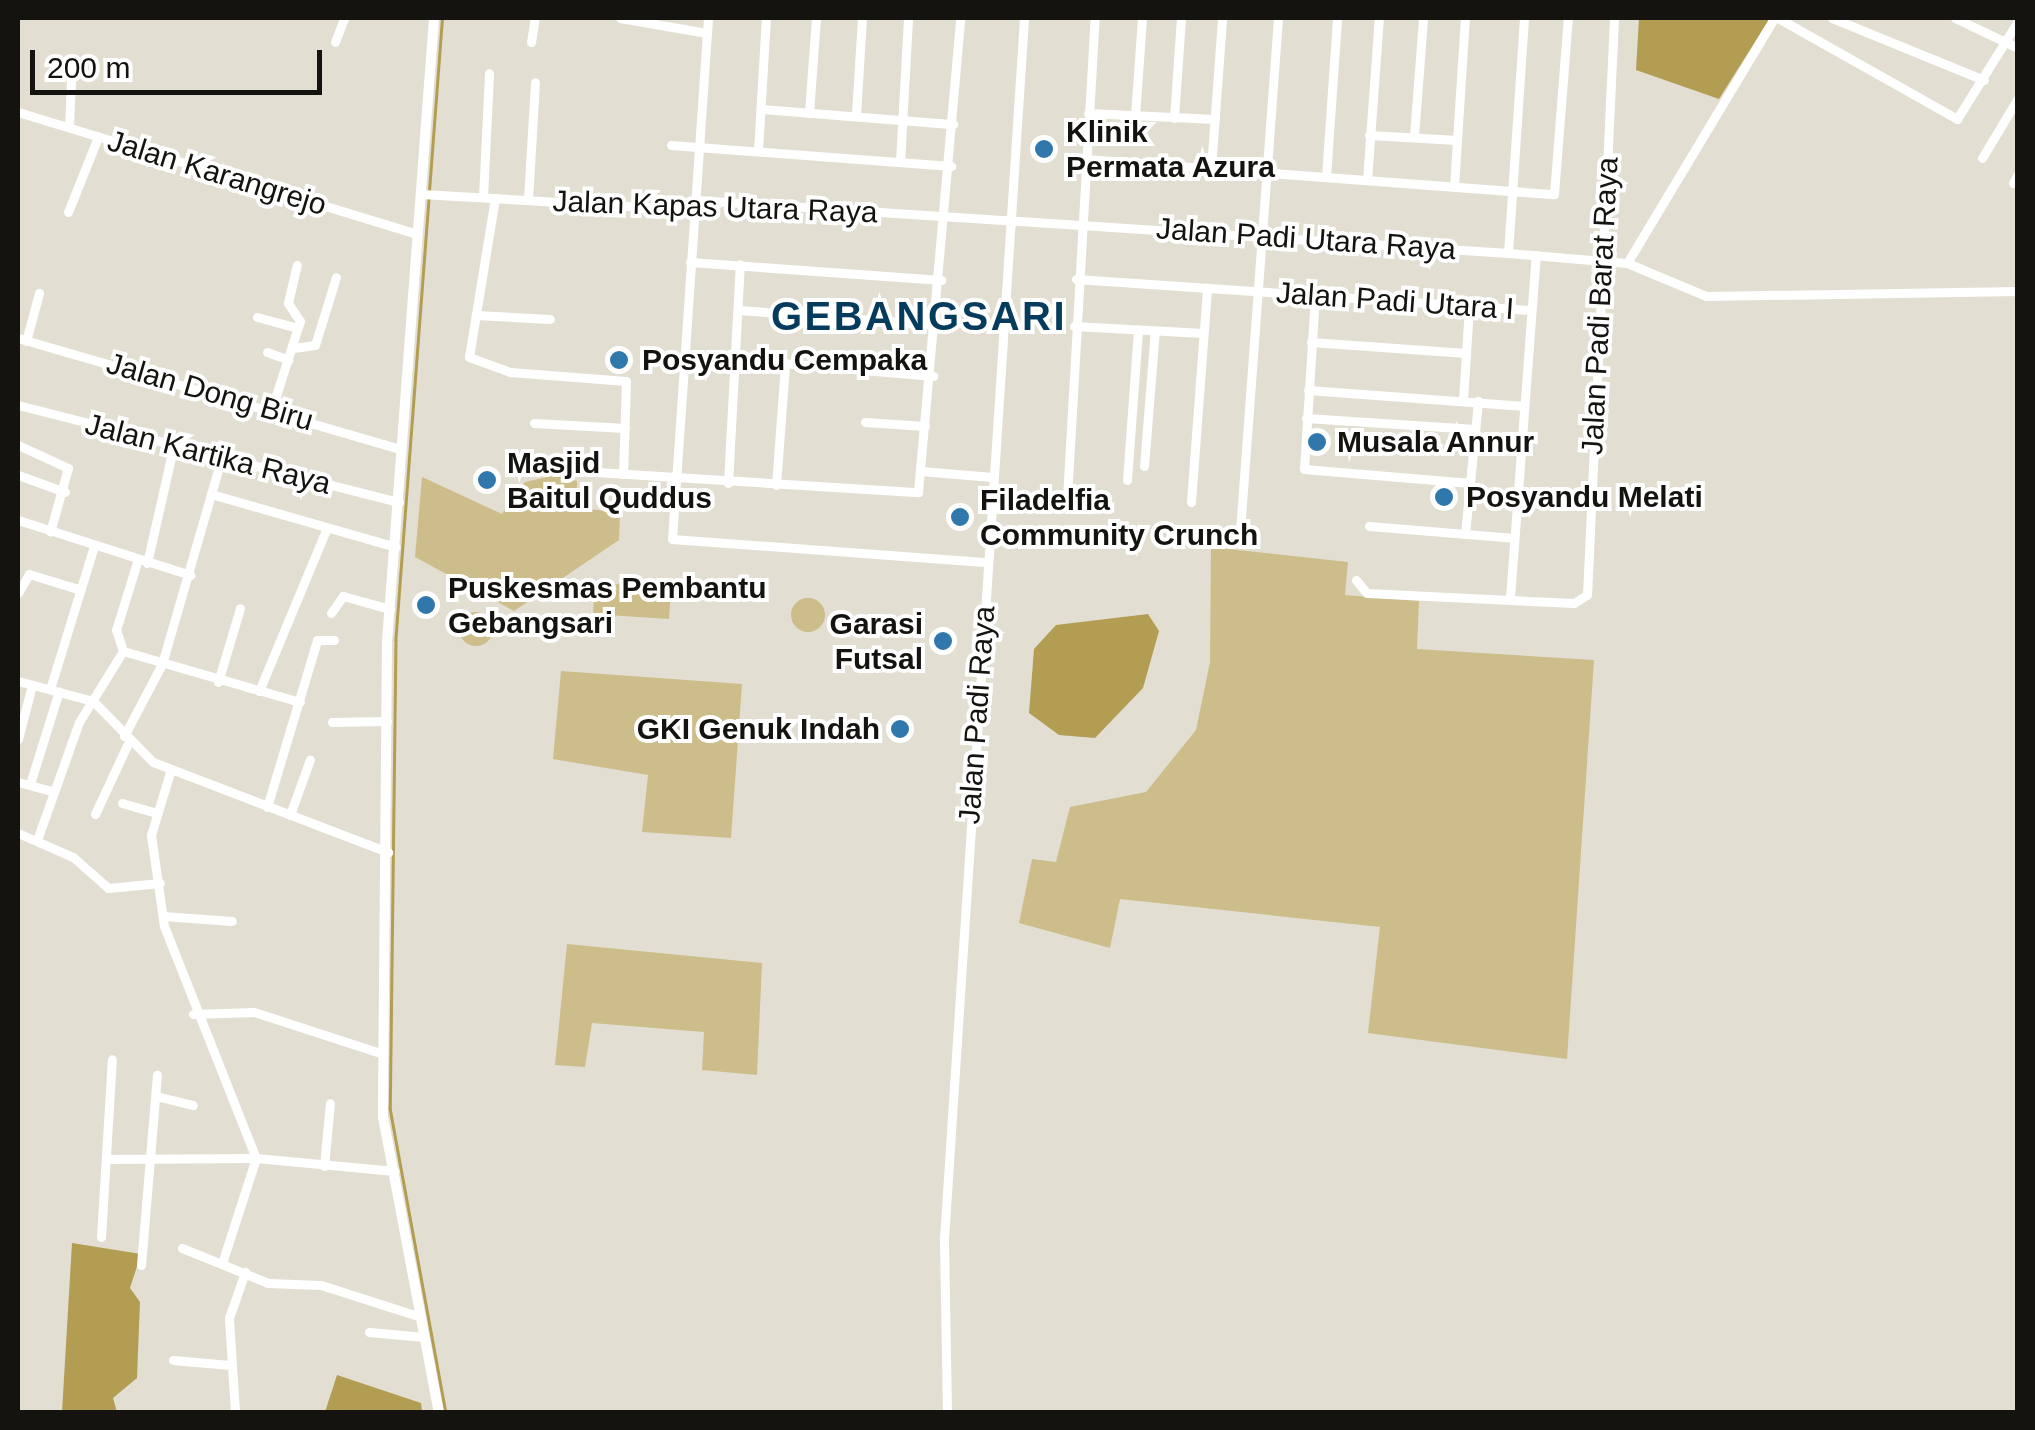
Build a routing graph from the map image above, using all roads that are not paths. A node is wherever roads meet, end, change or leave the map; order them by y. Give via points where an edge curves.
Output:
1 (344, 18) edge
2 (434, 18) edge
3 (536, 18) edge
4 (620, 18) edge
5 (708, 18) edge
6 (766, 18) edge
7 (816, 18) edge
8 (862, 18) edge
9 (908, 18) edge
10 (960, 18) edge
11 (1024, 18) edge
12 (1095, 18) edge
13 (1142, 18) edge
14 (1181, 18) edge
15 (1222, 18) edge
16 (1278, 18) edge
17 (1338, 18) edge
18 (1379, 18) edge
19 (1423, 18) edge
20 (1465, 18) edge
21 (1524, 18) edge
22 (1568, 18) edge
23 (1614, 18) edge
24 (1776, 18) edge
25 (1832, 18) edge
26 (1955, 18) edge
27 (653, 21) edge
28 (2018, 21) edge
29 (708, 32) junction
30 (2007, 40) junction
31 (335, 42) dead end
32 (531, 42) dead end
33 (2018, 48) edge
34 (72, 58) dead end
35 (489, 73) dead end
36 (1984, 80) junction
37 (535, 82) dead end
38 (2018, 98) edge
39 (761, 109) junction
40 (18, 112) edge
41 (809, 112) junction
42 (1088, 113) junction
43 (856, 115) junction
44 (1135, 116) junction
45 (902, 118) junction
46 (1174, 118) junction
47 (1215, 119) junction
48 (954, 124) junction
49 (69, 127) junction
50 (1369, 135) junction
51 (1414, 136) junction
52 (98, 138) junction
53 (1457, 140) junction
54 (671, 145) dead end
55 (700, 147) junction
56 (758, 152) junction
57 (1982, 158) dead end
58 (1085, 159) junction
59 (900, 162) junction
60 (950, 166) junction
61 (1212, 169) junction
62 (1265, 173) junction
63 (1326, 177) junction
64 (1367, 180) junction
65 (1454, 187) junction
66 (1512, 191) junction
67 (427, 194) junction
68 (483, 197) junction
69 (495, 198) junction
70 (528, 200) junction
71 (696, 200) junction
72 (68, 212) dead end
73 (947, 216) junction
74 (1009, 220) junction
75 (1082, 224) junction
76 (417, 234) junction
77 (1262, 236) junction
78 (1508, 253) junction
79 (1536, 255) junction
80 (1608, 261) junction
81 (690, 262) junction
82 (1628, 263) junction
83 (740, 264) junction
84 (297, 266) dead end
85 (336, 277) dead end
86 (1076, 279) junction
87 (940, 280) junction
88 (1207, 288) junction
89 (2018, 291) edge
90 (1258, 292) junction
91 (38, 293) dead end
92 (1315, 295) junction
93 (1469, 306) junction
94 (739, 310) junction
95 (1532, 310) junction
96 (476, 315) junction
97 (257, 317) dead end
98 (550, 318) dead end
99 (937, 325) junction
100 (1074, 326) junction
101 (298, 328) junction
102 (1138, 329) junction
103 (1155, 330) junction
104 (1203, 333) junction
105 (22, 339) edge
106 (1311, 342) junction
107 (293, 348) junction
108 (267, 352) dead end
109 (1466, 353) junction
110 (735, 359) junction
111 (289, 360) junction
112 (785, 364) junction
113 (933, 376) junction
114 (1308, 390) junction
115 (1133, 398) junction
116 (1149, 399) junction
117 (1463, 400) junction
118 (1478, 401) junction
119 (18, 405) edge
120 (1524, 406) junction
121 (272, 408) junction
122 (1306, 418) junction
123 (865, 422) dead end
124 (534, 423) dead end
125 (926, 426) junction
126 (625, 428) junction
127 (1475, 429) junction
128 (174, 444) junction
129 (18, 446) edge
130 (401, 449) junction
131 (222, 456) junction
132 (1144, 466) dead end
133 (532, 468) dead end
134 (921, 472) junction
135 (623, 474) junction
136 (18, 475) edge
137 (674, 477) junction
138 (992, 477) junction
139 (1127, 480) dead end
140 (728, 483) junction
141 (1470, 483) junction
142 (776, 485) junction
143 (65, 492) junction
144 (211, 494) junction
145 (1067, 498) dead end
146 (399, 502) junction
147 (1191, 502) dead end
148 (18, 520) edge
149 (1369, 526) dead end
150 (326, 530) junction
151 (1240, 531) dead end
152 (50, 532) junction
153 (1466, 534) junction
154 (1514, 538) junction
155 (94, 546) junction
156 (396, 547) junction
157 (142, 561) junction
158 (986, 562) junction
159 (190, 575) junction
160 (1356, 580) dead end
161 (80, 589) junction
162 (18, 593) edge
163 (1510, 598) junction
164 (240, 608) dead end
165 (390, 609) junction
166 (332, 613) dead end
167 (334, 640) dead end
168 (124, 651) junction
169 (162, 664) junction
170 (18, 681) edge
171 (218, 682) junction
172 (32, 685) junction
173 (54, 690) junction
174 (259, 691) junction
175 (93, 701) junction
176 (300, 702) junction
177 (387, 721) junction
178 (332, 722) dead end
179 (18, 739) edge
180 (126, 739) junction
181 (310, 758) dead end
182 (171, 769) junction
183 (18, 782) edge
184 (30, 784) junction
185 (52, 791) junction
186 (122, 803) dead end
187 (267, 806) junction
188 (154, 812) junction
189 (95, 814) dead end
190 (290, 815) junction
191 (18, 832) edge
192 (37, 840) junction
193 (388, 852) junction
194 (160, 884) junction
195 (163, 916) junction
196 (232, 921) dead end
197 (193, 1014) junction
198 (383, 1054) junction
199 (112, 1059) dead end
200 (157, 1076) dead end
201 (156, 1096) junction
202 (330, 1104) dead end
203 (193, 1105) dead end
204 (256, 1158) junction
205 (106, 1160) junction
206 (151, 1162) junction
207 (324, 1166) junction
208 (394, 1171) junction
209 (100, 1236) dead end
210 (182, 1248) dead end
211 (222, 1263) junction
212 (141, 1264) dead end
213 (245, 1272) junction
214 (421, 1317) junction
215 (369, 1332) dead end
216 (424, 1337) junction
217 (173, 1360) dead end
218 (230, 1364) junction
219 (234, 1412) edge
220 (438, 1412) edge
221 (947, 1412) edge

1 - 31 street
2 - 67 street
3 - 32 street
4 - 27 street
5 - 29 street
6 - 39 street
7 - 41 street
8 - 43 street
9 - 45 street
10 - 48 street
11 - 74 street, Jalan Padi Raya
12 - 42 street
13 - 44 street
14 - 46 street
15 - 47 street
16 - 62 street
17 - 63 street
18 - 50 street
19 - 51 street
20 - 53 street
21 - 66 street
22 - 66 street via 1554,194
23 - 80 street, Jalan Padi Barat Raya
24 - 36 street via 1957,120
24 - 82 street
25 - 36 street
26 - 30 street
27 - 29 street
28 - 30 street
29 - 55 street
30 - 33 street
30 - 36 street
34 - 49 street
35 - 68 street
37 - 70 street
38 - 57 street
39 - 41 street
39 - 56 street
40 - 49 street, Jalan Karangrejo
41 - 43 street
42 - 44 street
42 - 58 street
43 - 45 street
44 - 46 street
45 - 48 street
45 - 59 street
46 - 47 street
47 - 61 street
48 - 60 street
49 - 52 street, Jalan Karangrejo
50 - 51 street
50 - 64 street
51 - 53 street
52 - 72 street
52 - 76 street, Jalan Karangrejo
53 - 65 street
54 - 55 street
55 - 56 street
55 - 71 street
56 - 59 street
58 - 61 street
58 - 75 street
59 - 60 street
60 - 73 street
61 - 62 street
62 - 63 street
62 - 77 street
63 - 64 street
64 - 65 street
65 - 66 street
66 - 78 street
67 - 68 street, Jalan Kapas Utara Raya
67 - 76 street
68 - 69 street, Jalan Kapas Utara Raya
69 - 70 street, Jalan Kapas Utara Raya
69 - 96 street
70 - 71 street, Jalan Kapas Utara Raya via 681,209
71 - 73 street, Jalan Kapas Utara Raya
71 - 81 street
73 - 74 street, Jalan Kapas Utara Raya
73 - 87 street
74 - 75 street, Jalan Padi Utara Raya
74 - 138 street, Jalan Padi Raya
75 - 77 street, Jalan Padi Utara Raya
75 - 86 street
76 - 130 street
77 - 78 street, Jalan Padi Utara Raya
77 - 90 street
78 - 79 street, Jalan Padi Utara Raya
79 - 80 street, Jalan Padi Utara Raya
79 - 95 street
80 - 82 street, Jalan Padi Utara Raya
80 - 163 street, Jalan Padi Barat Raya via 1587,595 1574,604
81 - 83 street
81 - 137 street
82 - 89 street, Jalan Padi Utara Raya via 1706,296
83 - 87 street
83 - 94 street
84 - 101 street via 288,303 300,314
85 - 107 street via 314,344
86 - 88 street, Jalan Padi Utara I
86 - 100 street
87 - 99 street
88 - 90 street, Jalan Padi Utara I
88 - 104 street
90 - 92 street, Jalan Padi Utara I
90 - 151 street
91 - 105 street
92 - 93 street, Jalan Padi Utara I
92 - 106 street
93 - 95 street, Jalan Padi Utara I
93 - 109 street
94 - 99 street
94 - 110 street
95 - 120 street
96 - 98 street
96 - 126 street via 468,352 475,362 624,380
97 - 101 street
99 - 113 street
100 - 102 street
100 - 145 street
101 - 107 street
102 - 103 street
102 - 115 street
103 - 104 street
103 - 116 street
104 - 147 street
105 - 121 street, Jalan Dong Biru
106 - 109 street
106 - 114 street
107 - 111 street
108 - 111 street
109 - 117 street
110 - 112 street
110 - 140 street
111 - 121 street
112 - 113 street
112 - 142 street
113 - 125 street
114 - 117 street
114 - 122 street
115 - 116 street
115 - 139 street
116 - 132 street
117 - 118 street
118 - 120 street
118 - 127 street
119 - 128 street, Jalan Kartika Raya
120 - 154 street
121 - 130 street, Jalan Dong Biru
122 - 127 street
122 - 141 street via 1302,466
123 - 125 street
124 - 126 street
125 - 134 street
126 - 135 street
127 - 141 street
128 - 131 street, Jalan Kartika Raya
128 - 157 street
129 - 143 street via 65,465
130 - 146 street
131 - 144 street
131 - 146 street, Jalan Kartika Raya
133 - 135 street
134 - 138 street
134 - 142 street via 920,489
135 - 137 street
136 - 143 street
137 - 140 street
137 - 158 street via 672,541
138 - 158 street, Jalan Padi Raya
140 - 142 street
141 - 153 street
143 - 152 street
144 - 150 street
144 - 159 street
146 - 156 street
148 - 152 street
149 - 153 street
150 - 156 street
150 - 174 street
152 - 155 street
153 - 154 street
154 - 163 street
155 - 157 street
155 - 161 street
156 - 165 street
157 - 159 street
157 - 168 street via 116,630
158 - 221 street, Jalan Padi Raya via 944,1239
159 - 169 street
160 - 163 street via 1367,593
161 - 162 street via 27,574
161 - 173 street
164 - 171 street
165 - 166 street via 342,596
165 - 177 street
167 - 176 street via 318,637
168 - 169 street
168 - 175 street
169 - 171 street
169 - 180 street
170 - 172 street
171 - 174 street
172 - 173 street
172 - 179 street
173 - 175 street
173 - 184 street
174 - 176 street
175 - 180 street
175 - 185 street
176 - 187 street
177 - 178 street
177 - 193 street
180 - 182 street
180 - 189 street
181 - 190 street
182 - 187 street
182 - 188 street
183 - 184 street
184 - 185 street
185 - 192 street
186 - 188 street
187 - 190 street
188 - 194 street
190 - 193 street
191 - 192 street
192 - 194 street via 108,888
193 - 198 street
194 - 195 street
195 - 196 street
195 - 197 street
197 - 198 street via 254,1012
197 - 204 street
198 - 208 street
199 - 205 street
200 - 201 street
201 - 203 street
201 - 206 street
202 - 207 street
204 - 206 street
204 - 207 street
204 - 211 street
205 - 206 street
205 - 209 street
206 - 212 street
207 - 208 street
208 - 214 street
210 - 211 street
211 - 213 street
213 - 214 street
213 - 218 street via 228,1318
214 - 216 street
215 - 216 street
216 - 220 street
217 - 218 street
218 - 219 street

